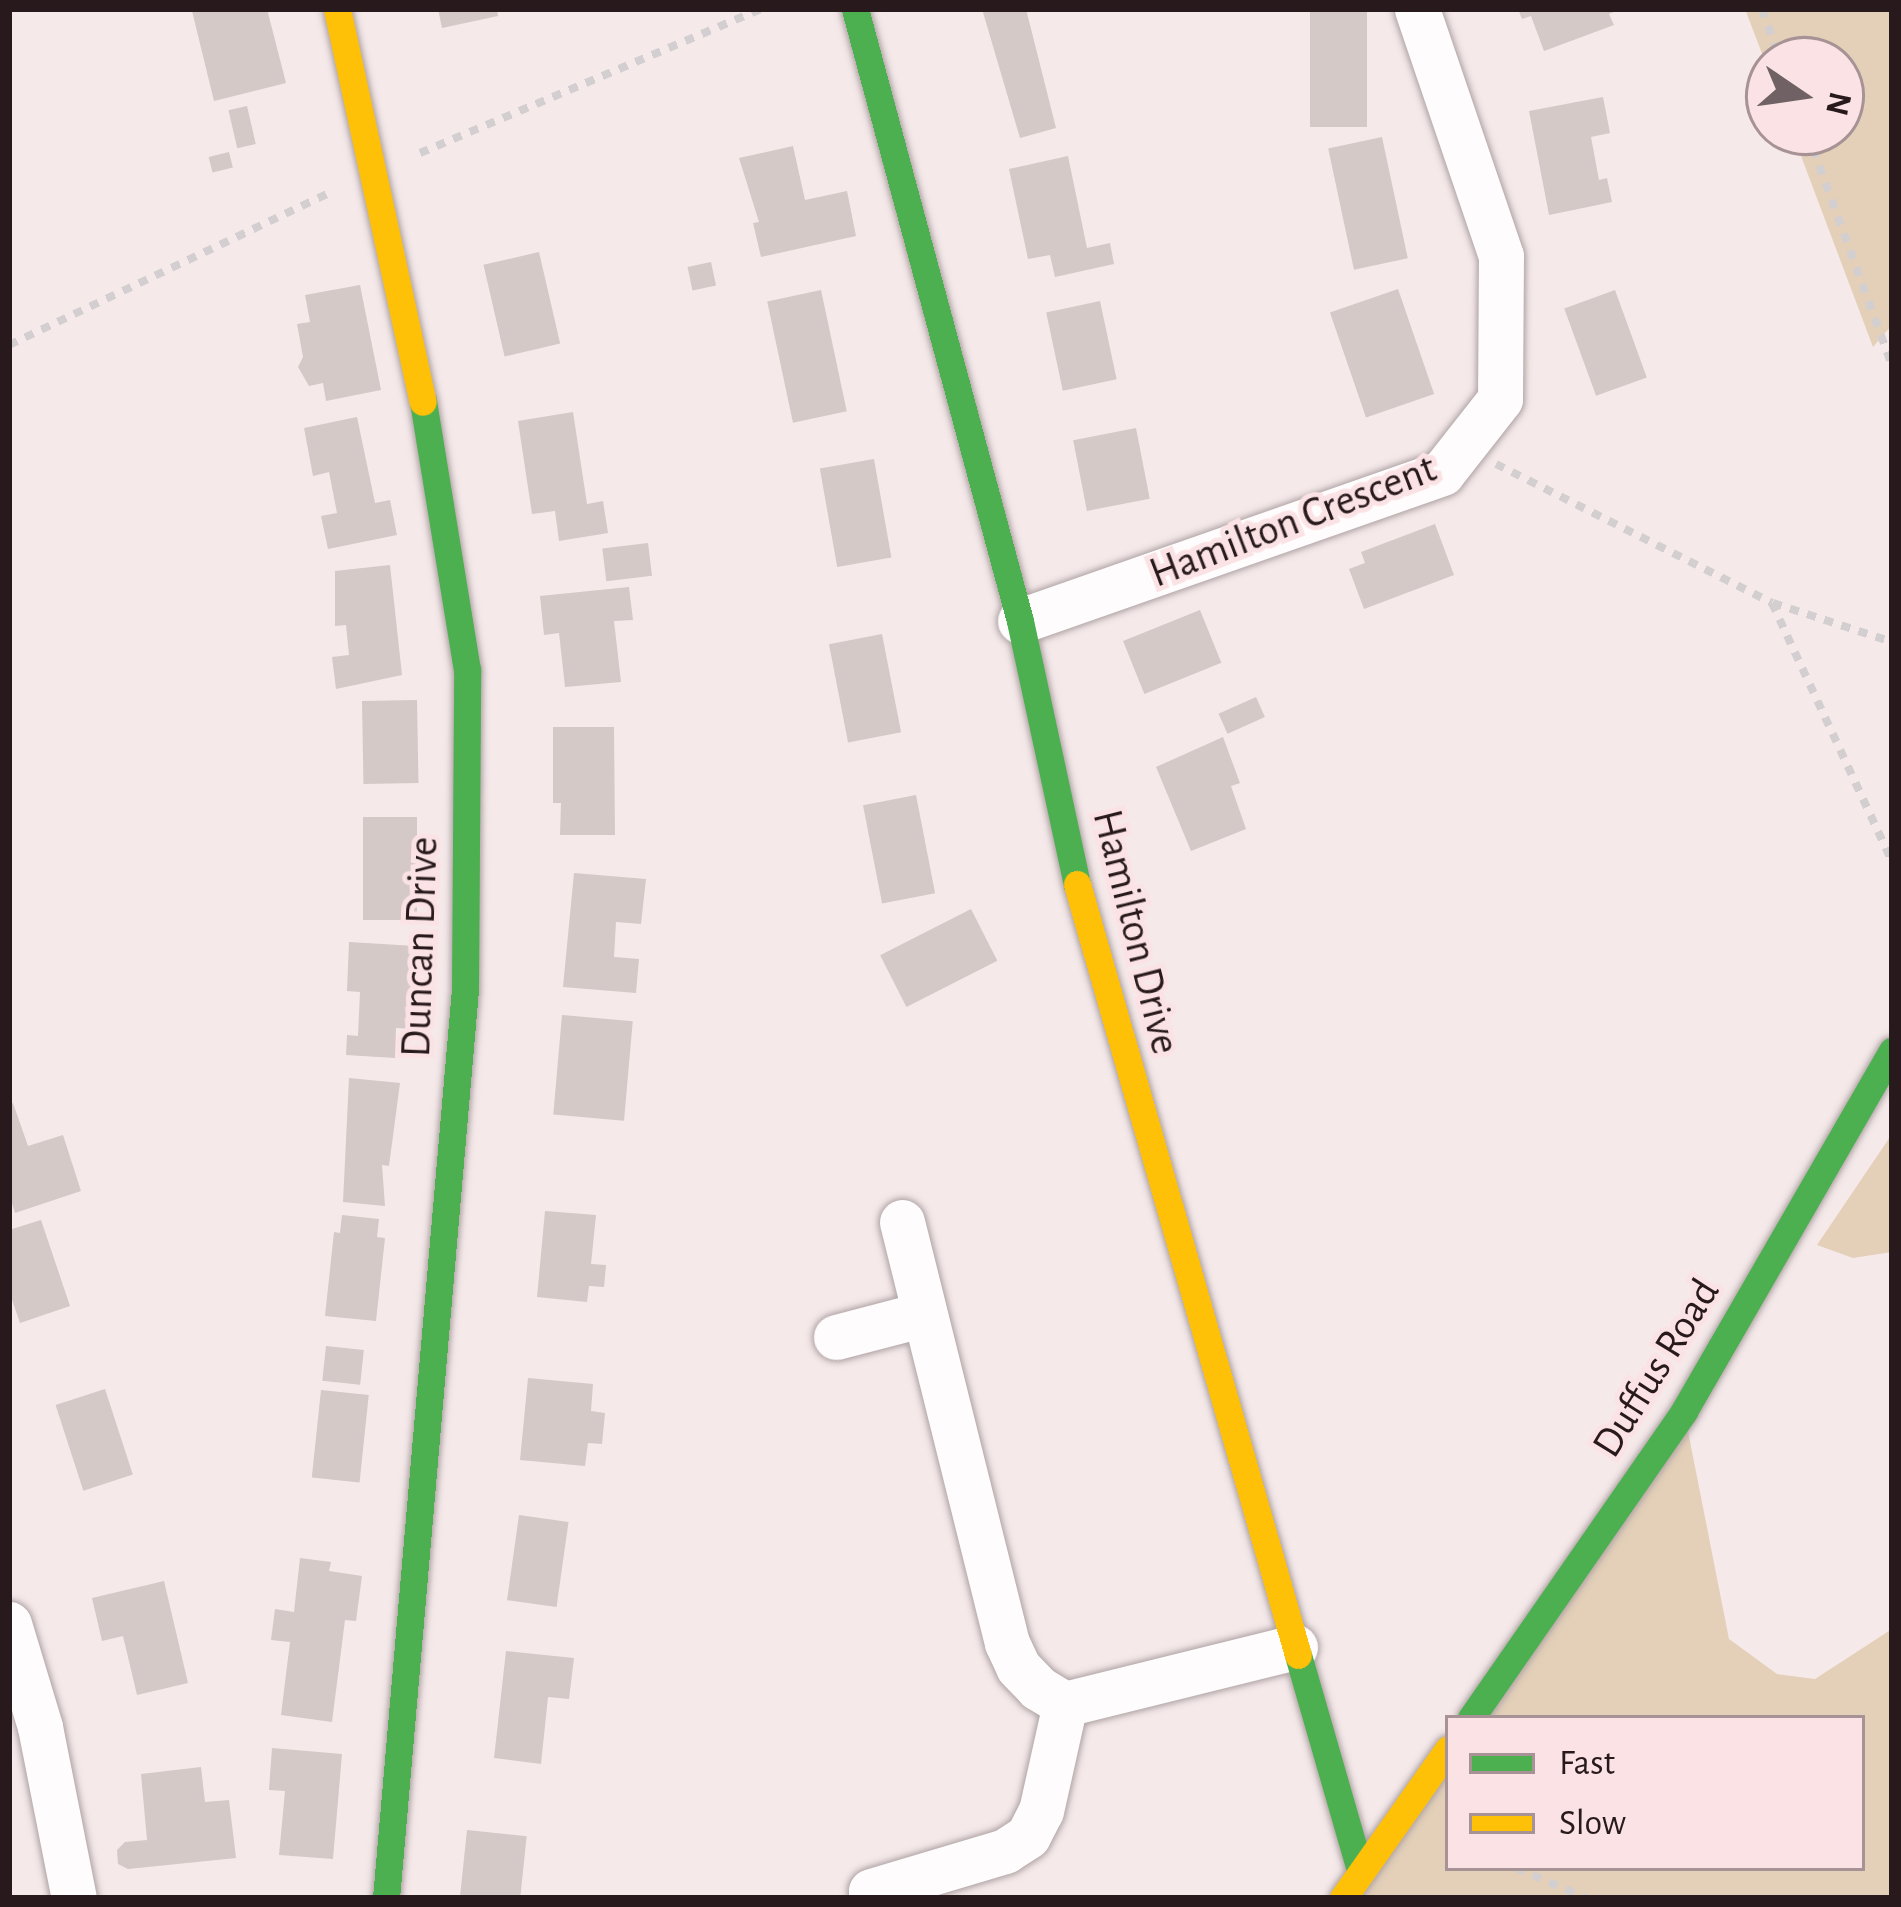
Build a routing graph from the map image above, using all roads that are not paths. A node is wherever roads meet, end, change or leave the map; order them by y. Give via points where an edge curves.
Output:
1 (337, 9) edge
2 (855, 9) edge
3 (1417, 9) edge
4 (1020, 621) junction
5 (1892, 1051) edge
6 (902, 1222) dead end
7 (924, 1314) junction
8 (836, 1336) dead end
9 (9, 1624) edge
10 (1295, 1647) junction
11 (1065, 1704) junction
12 (1473, 1715) edge
13 (1445, 1753) edge
14 (1360, 1870) junction
15 (74, 1898) edge
16 (386, 1898) edge
17 (873, 1898) edge
18 (1343, 1898) edge

1 - 16 street, Duncan Drive via 414,348 466,670 465,989
2 - 4 street, Hamilton Drive
3 - 4 street, Hamilton Crescent via 1501,256 1500,399 1442,473
4 - 10 street, Hamilton Drive via 1088,932
5 - 12 street, Duffus Road via 1684,1411
6 - 7 street
7 - 8 street
7 - 11 street via 1007,1643 1018,1667
9 - 15 street via 40,1727
10 - 11 street
10 - 14 street, Hamilton Drive
11 - 17 street via 1028,1836 1005,1851 871,1892
13 - 14 street
14 - 18 street

